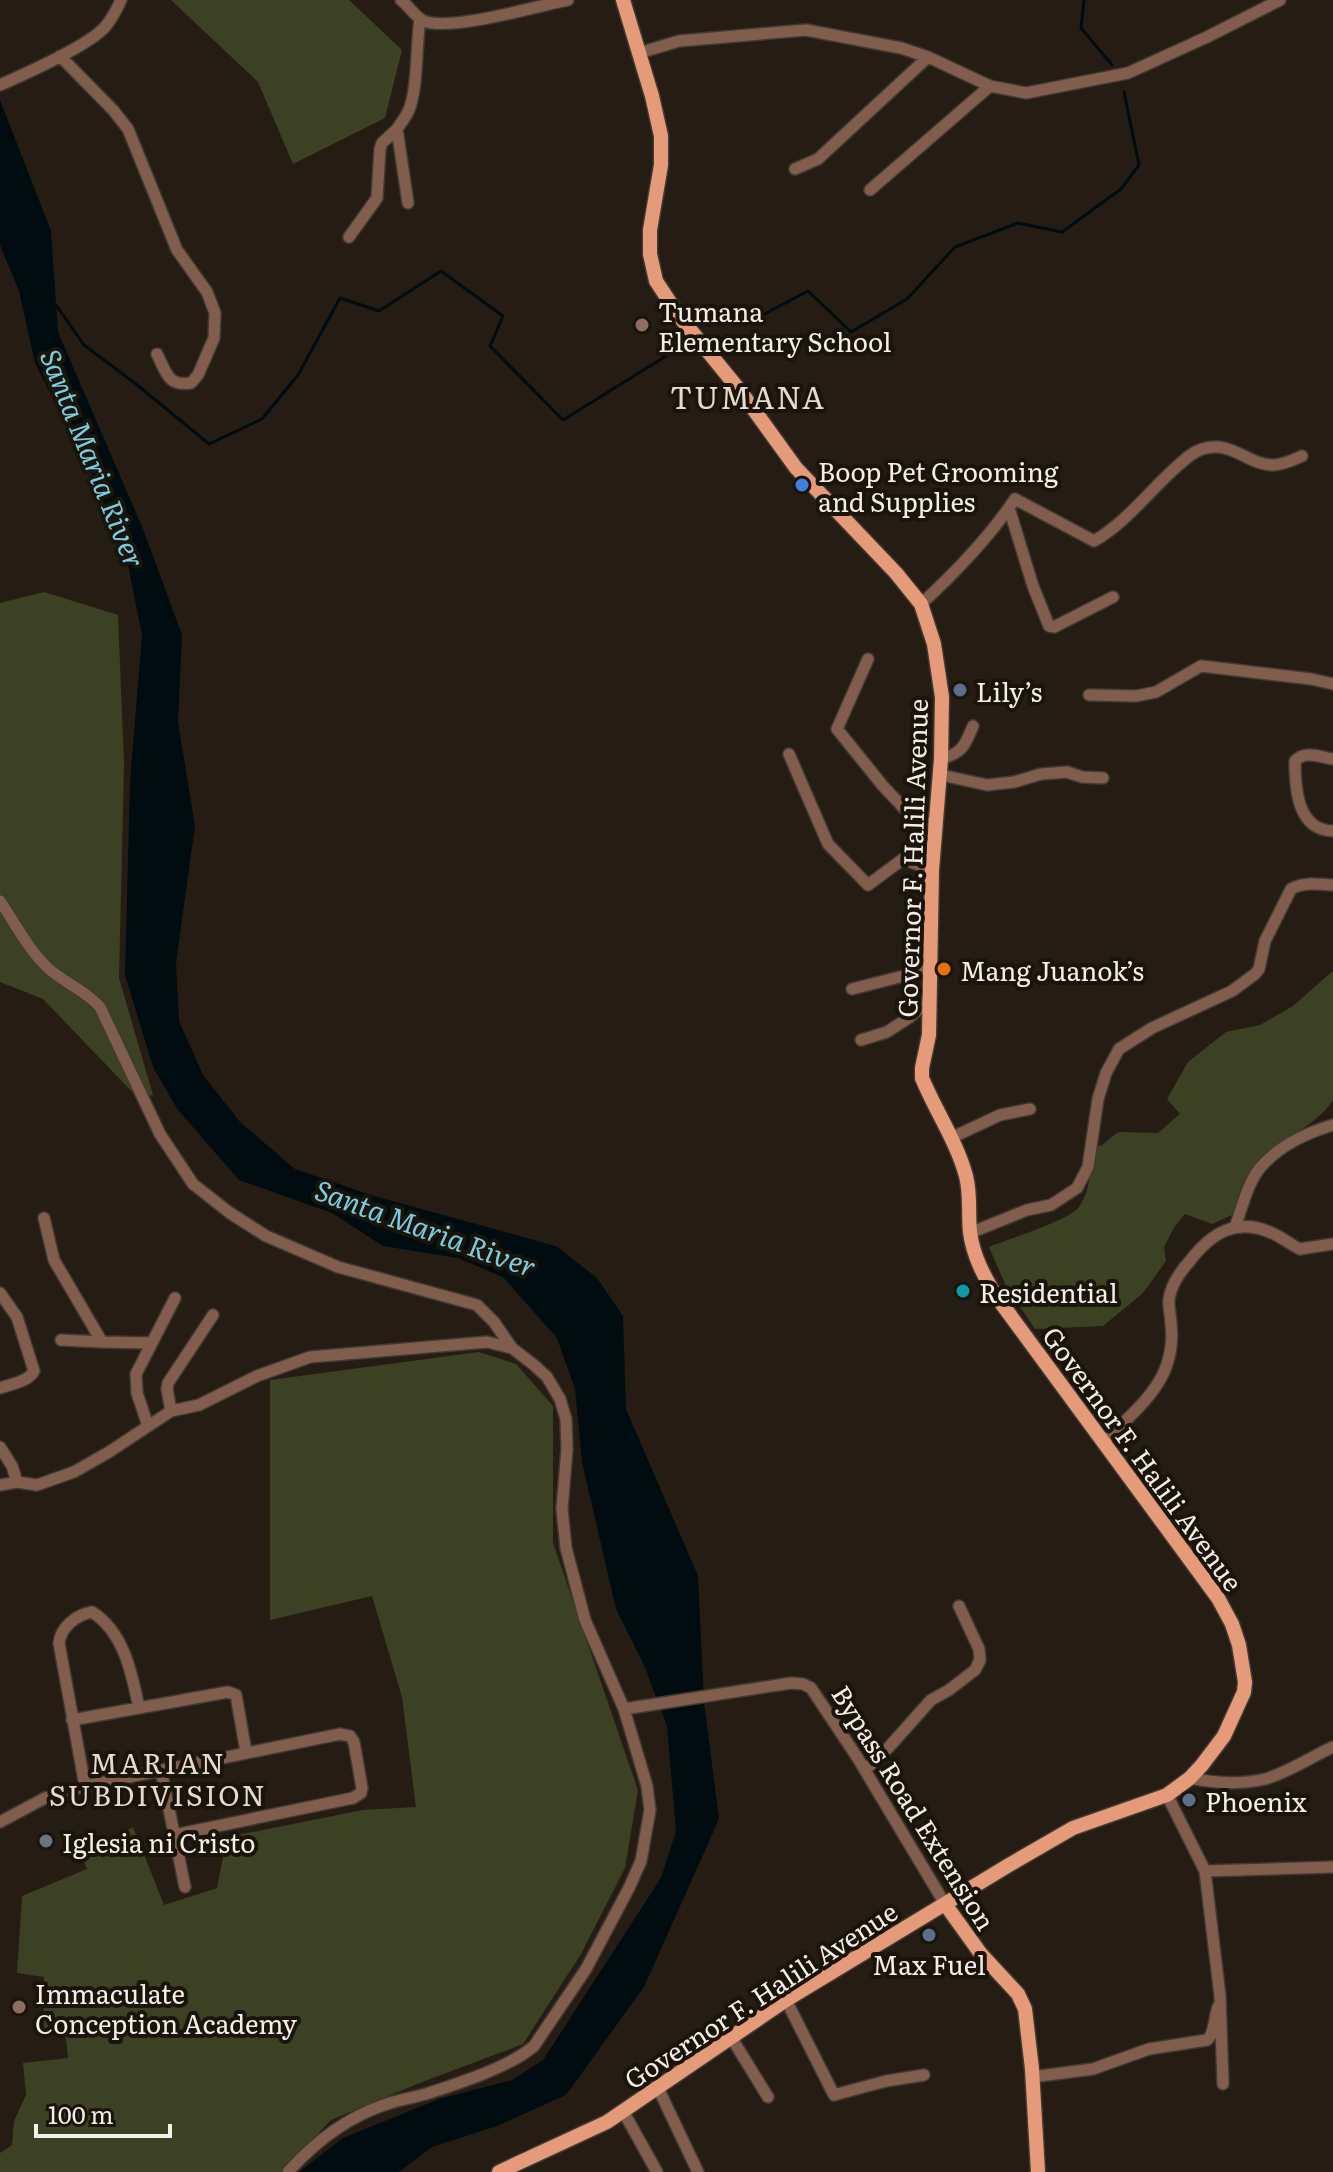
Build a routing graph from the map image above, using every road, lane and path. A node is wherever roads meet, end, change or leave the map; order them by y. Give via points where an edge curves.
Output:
1 (121, 0) edge
2 (401, 0) edge
3 (568, 0) edge
4 (623, 0) edge
5 (1280, 0) edge
6 (420, 19) junction
7 (639, 53) junction
8 (60, 56) junction
9 (928, 57) junction
10 (5, 82) edge
11 (990, 86) junction
12 (397, 129) junction
13 (795, 169) dead end
14 (870, 190) dead end
15 (408, 203) dead end
16 (349, 237) dead end
17 (157, 354) dead end
18 (1302, 456) dead end
19 (1012, 504) junction
20 (1113, 597) dead end
21 (921, 604) junction
22 (868, 659) dead end
23 (1333, 684) edge
24 (1089, 695) dead end
25 (973, 726) dead end
26 (789, 754) dead end
27 (941, 759) junction
28 (1333, 759) edge
29 (941, 775) junction
30 (1103, 778) dead end
31 (935, 824) junction
32 (1333, 831) edge
33 (932, 870) junction
34 (1333, 885) edge
35 (0, 901) edge
36 (931, 969) junction
37 (852, 989) dead end
38 (929, 1000) junction
39 (861, 1040) dead end
40 (1030, 1109) dead end
41 (1333, 1125) edge
42 (953, 1137) junction
43 (44, 1218) dead end
44 (1235, 1227) junction
45 (970, 1233) junction
46 (1333, 1244) edge
47 (0, 1293) edge
48 (175, 1298) dead end
49 (213, 1315) dead end
50 (61, 1340) dead end
51 (102, 1342) junction
52 (152, 1343) junction
53 (512, 1348) junction
54 (0, 1388) edge
55 (171, 1411) junction
56 (148, 1426) junction
57 (1104, 1442) junction
58 (0, 1447) edge
59 (17, 1482) junction
60 (0, 1485) edge
61 (959, 1606) dead end
62 (139, 1708) junction
63 (624, 1709) junction
64 (72, 1720) junction
65 (1333, 1747) edge
66 (246, 1752) junction
67 (161, 1770) junction
68 (865, 1770) junction
69 (1190, 1778) junction
70 (85, 1786) junction
71 (1167, 1795) junction
72 (0, 1822) edge
73 (174, 1835) junction
74 (1333, 1867) edge
75 (1205, 1871) junction
76 (185, 1887) dead end
77 (945, 1904) junction
78 (786, 2000) junction
79 (1220, 2002) junction
80 (731, 2037) junction
81 (924, 2075) dead end
82 (1032, 2077) junction
83 (1223, 2084) dead end
84 (658, 2088) junction
85 (768, 2097) dead end
86 (623, 2111) junction
87 (288, 2172) edge
88 (499, 2172) edge
89 (657, 2172) edge
90 (698, 2172) edge
91 (1038, 2172) edge

1 - 8 street via 108,25
2 - 6 street
3 - 6 street via 456,24
4 - 7 main road, Governor F. Halili Avenue
5 - 11 street via 1128,73 1026,93
6 - 12 street via 414,91
7 - 9 street via 679,41 806,30
7 - 21 main road, Governor F. Halili Avenue via 661,136 650,230 656,281 796,468
8 - 10 street
8 - 17 street via 128,129 177,250 215,313 214,338 191,383 173,382
9 - 11 street
9 - 13 street via 818,159
11 - 14 street
12 - 15 street
12 - 16 street via 380,149 377,198
18 - 19 street via 1271,465 1221,448 1199,450 1094,541
19 - 20 street via 1049,626
19 - 21 street via 963,564
21 - 27 main road, Governor F. Halili Avenue via 942,697
22 - 31 street via 837,729 916,821
23 - 24 street via 1201,666 1156,692
25 - 27 street via 956,755
26 - 33 street via 828,844 868,885 903,859
27 - 29 main road, Governor F. Halili Avenue
28 - 32 street via 1308,755 1295,761 1297,802 1313,825
29 - 30 street via 987,785 1067,772
29 - 31 main road, Governor F. Halili Avenue
31 - 33 main road, Governor F. Halili Avenue
33 - 36 main road, Governor F. Halili Avenue
34 - 45 street via 1291,889 1255,974 1119,1049 1098,1099 1088,1167 1077,1188 1051,1205
35 - 53 street via 48,968 100,1007 160,1134 193,1184 266,1236 338,1267 477,1305
36 - 37 street
36 - 38 main road, Governor F. Halili Avenue
38 - 39 street via 887,1032
38 - 42 main road, Governor F. Halili Avenue via 922,1078
40 - 42 street via 1000,1115
41 - 44 street via 1307,1133 1259,1170
42 - 45 main road, Governor F. Halili Avenue via 970,1197
43 - 51 street via 54,1260
44 - 46 street via 1257,1228 1300,1249
44 - 57 street via 1215,1234 1183,1269 1168,1302 1172,1348 1163,1374
45 - 57 main road, Governor F. Halili Avenue via 977,1261 996,1296
47 - 54 street via 17,1317 34,1371 27,1379
48 - 52 street
49 - 55 street via 168,1383
50 - 51 street
51 - 52 street
52 - 56 street via 135,1382
53 - 55 street via 455,1343 310,1357 199,1405
53 - 63 street via 547,1377 560,1399 566,1419 566,1548 585,1620
55 - 56 street
56 - 59 street via 74,1472 37,1485
57 - 69 main road, Governor F. Halili Avenue via 1218,1598 1239,1645 1244,1692 1224,1736
58 - 59 street
59 - 60 street
61 - 68 street via 979,1649 975,1670 931,1700
62 - 64 street
62 - 64 street via 130,1664 119,1642 92,1612 63,1629 59,1643
62 - 66 street via 233,1692
63 - 68 street, Bypass Road Extension via 803,1684 811,1688
63 - 87 street via 650,1810 641,1861 558,2013 523,2055 360,2115 321,2140
64 - 70 street
65 - 69 street via 1267,1779 1239,1783
66 - 67 street
66 - 73 street via 346,1734 354,1742 361,1793
67 - 70 street
67 - 73 street
68 - 77 street, Bypass Road Extension
69 - 71 main road, Governor F. Halili Avenue
70 - 72 street via 45,1798
71 - 75 street
71 - 77 main road, Governor F. Halili Avenue via 1073,1828
73 - 76 street
74 - 75 street
75 - 79 street
77 - 78 main road, Governor F. Halili Avenue
77 - 82 main road, Bypass Road Extension via 1018,1994 1025,2009
78 - 80 main road, Governor F. Halili Avenue
78 - 81 street via 834,2095
79 - 82 street via 1207,2040 1149,2049 1093,2069
79 - 83 street
80 - 84 main road, Governor F. Halili Avenue
80 - 85 street
82 - 91 main road, Bypass Road Extension
84 - 86 main road, Governor F. Halili Avenue
84 - 90 street
86 - 88 main road, Governor F. Halili Avenue
86 - 89 street

